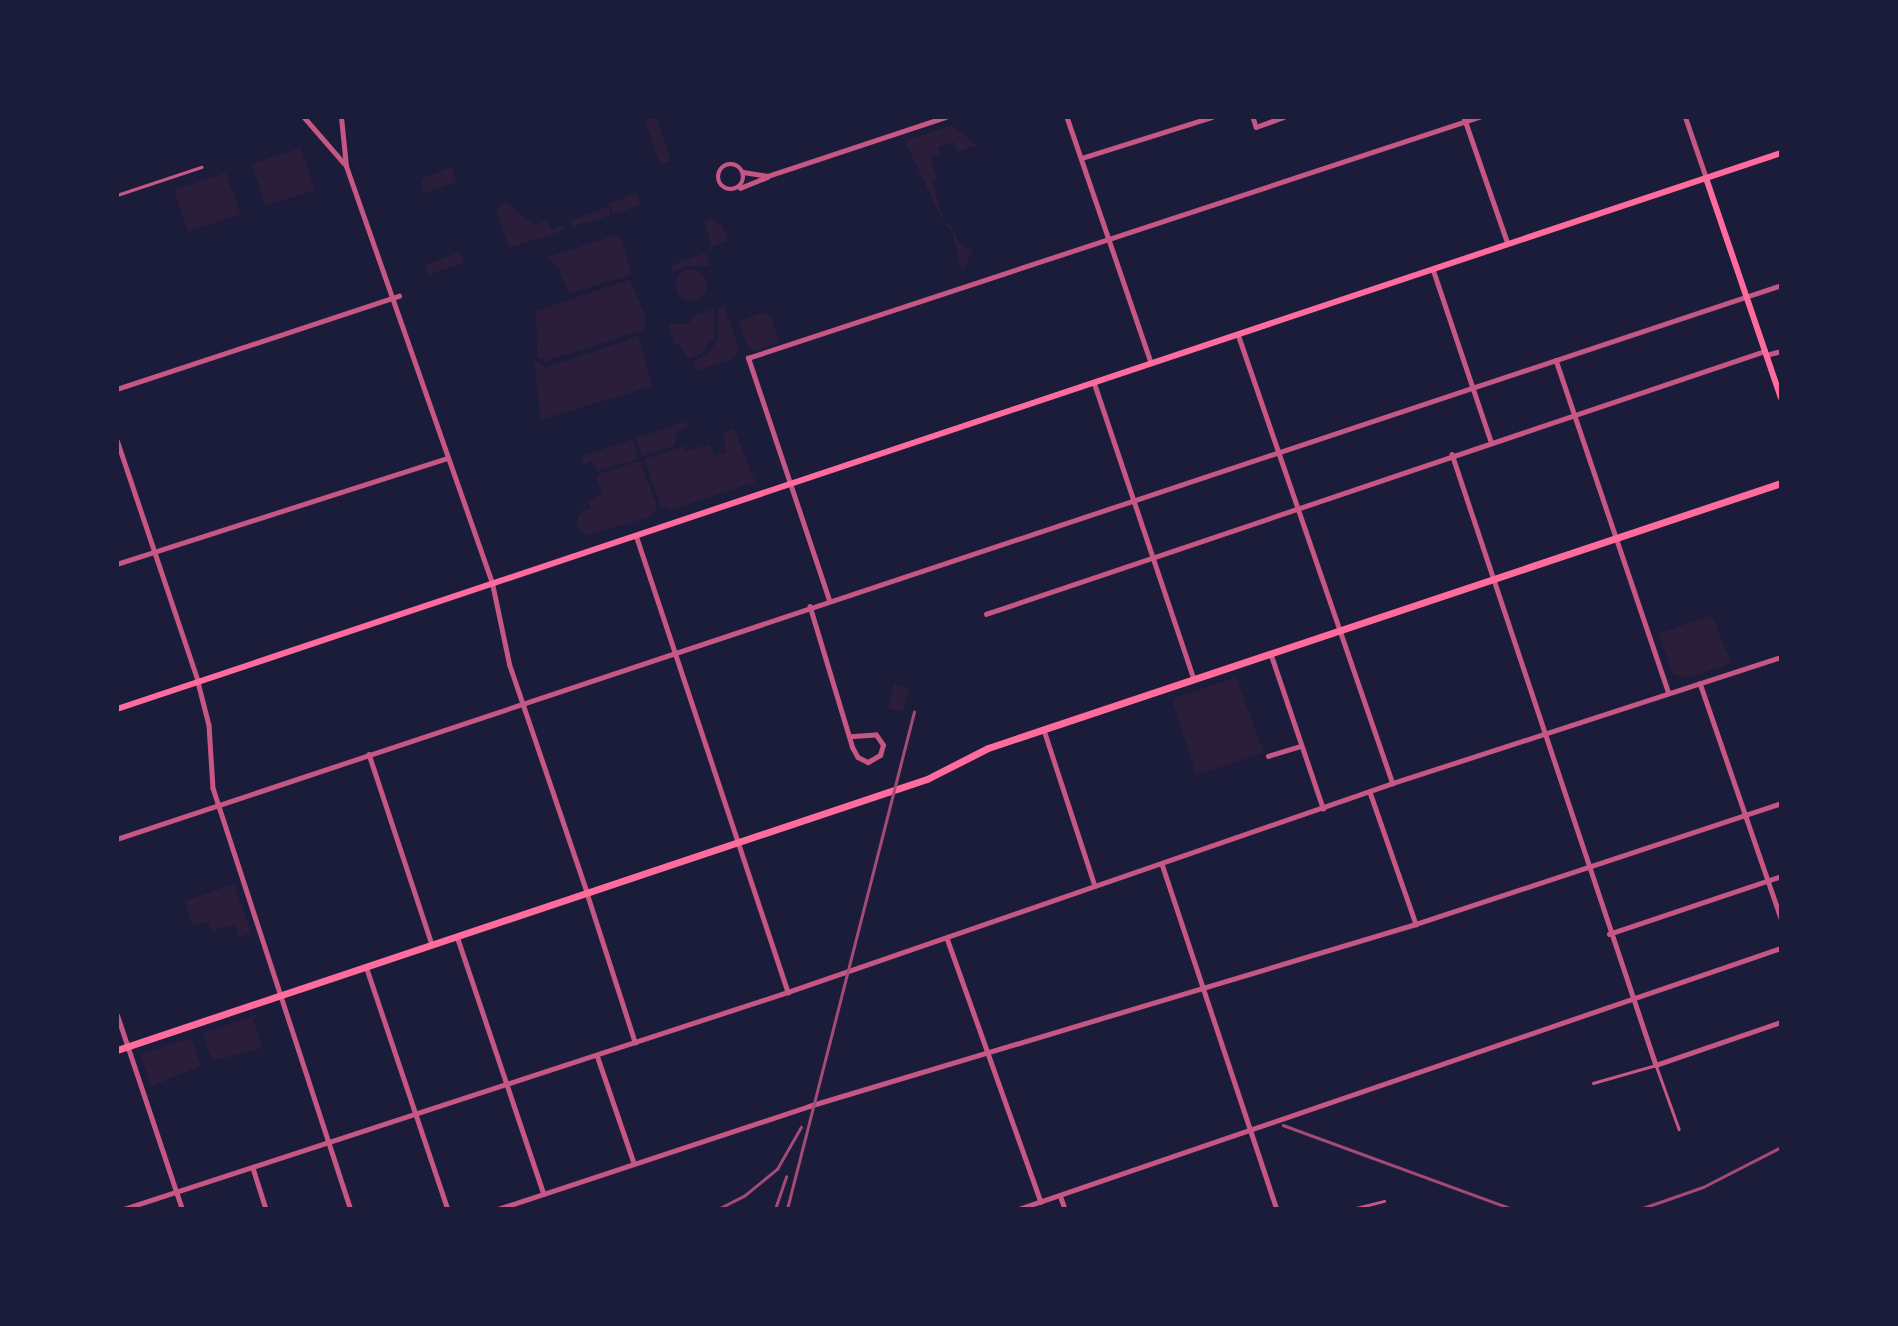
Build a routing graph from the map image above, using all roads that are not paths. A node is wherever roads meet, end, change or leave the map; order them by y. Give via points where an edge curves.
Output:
1 (304, 117) edge
2 (341, 117) edge
3 (945, 117) edge
4 (1067, 117) edge
5 (1212, 117) edge
6 (1253, 117) edge
7 (1283, 117) edge
8 (1479, 117) edge
9 (1685, 117) edge
10 (1465, 119) edge
11 (1781, 153) edge
12 (1082, 158) junction
13 (346, 166) junction
14 (201, 167) dead end
15 (743, 172) junction
16 (768, 176) junction
17 (1706, 178) junction
18 (735, 189) junction
19 (117, 194) edge
20 (1109, 239) junction
21 (1508, 244) junction
22 (1433, 269) junction
23 (1781, 285) edge
24 (396, 297) junction
25 (1746, 298) junction
26 (1237, 334) junction
27 (1781, 351) edge
28 (1765, 353) junction
29 (1556, 360) junction
30 (1152, 362) junction
31 (1094, 381) junction
32 (1473, 387) junction
33 (117, 389) edge
34 (1781, 398) edge
35 (1573, 415) junction
36 (117, 441) edge
37 (1491, 441) junction
38 (1278, 454) junction
39 (1452, 454) junction
40 (447, 458) junction
41 (1781, 483) edge
42 (789, 484) junction
43 (1133, 500) junction
44 (1296, 506) junction
45 (636, 535) junction
46 (1616, 539) junction
47 (155, 552) junction
48 (1152, 555) junction
49 (117, 564) edge
50 (1494, 580) junction
51 (492, 583) junction
52 (829, 600) junction
53 (810, 607) junction
54 (986, 614) dead end
55 (1339, 630) junction
56 (677, 650) junction
57 (1271, 653) junction
58 (1781, 657) edge
59 (1194, 679) junction
60 (198, 682) junction
61 (1700, 683) junction
62 (1668, 691) junction
63 (521, 702) junction
64 (117, 709) edge
65 (1044, 730) junction
66 (1543, 733) junction
67 (850, 737) junction
68 (1301, 746) junction
69 (369, 754) junction
70 (1268, 756) dead end
71 (1393, 783) junction
72 (1370, 792) junction
73 (1781, 803) edge
74 (219, 806) junction
75 (1323, 808) junction
76 (1745, 816) junction
77 (117, 839) edge
78 (738, 843) junction
79 (1162, 864) junction
80 (1588, 867) junction
81 (1781, 876) edge
82 (1767, 881) junction
83 (1095, 886) junction
84 (587, 893) junction
85 (1781, 918) edge
86 (1416, 925) junction
87 (1609, 934) junction
88 (457, 936) junction
89 (947, 938) junction
90 (432, 944) junction
91 (1781, 948) edge
92 (366, 965) junction
93 (1204, 989) junction
94 (788, 992) junction
95 (281, 993) junction
96 (1634, 998) junction
97 (117, 1015) edge
98 (1781, 1023) edge
99 (635, 1042) junction
100 (128, 1046) junction
101 (117, 1050) edge
102 (986, 1054) junction
103 (597, 1055) junction
104 (1656, 1065) junction
105 (1593, 1083) dead end
106 (507, 1084) junction
107 (416, 1114) junction
108 (1250, 1128) junction
109 (1679, 1129) dead end
110 (330, 1142) junction
111 (634, 1164) junction
112 (253, 1168) junction
113 (176, 1192) junction
114 (544, 1194) junction
115 (1060, 1195) junction
116 (1384, 1201) dead end
117 (1041, 1202) junction
118 (124, 1209) edge
119 (181, 1209) edge
120 (266, 1209) edge
121 (351, 1209) edge
122 (448, 1209) edge
123 (498, 1209) edge
124 (1019, 1209) edge
125 (1065, 1209) edge
126 (1277, 1209) edge
127 (1352, 1209) edge

1 - 13 street
2 - 13 street
3 - 16 street
4 - 12 street
5 - 12 street
6 - 7 street via 1256,127
8 - 10 street
9 - 17 street
10 - 20 street
10 - 21 street
11 - 17 main road
12 - 20 street
13 - 24 street
14 - 19 lane
15 - 16 street
15 - 18 street via 743,181
15 - 18 street via 727,164 718,175 722,187
16 - 18 street
17 - 21 main road
17 - 25 main road
20 - 30 street
20 - 42 street via 748,358
21 - 22 main road
22 - 26 main road
22 - 32 street
23 - 25 street
24 - 33 street
24 - 40 street
25 - 28 main road
25 - 29 street
26 - 30 main road
26 - 38 street
27 - 28 street
28 - 34 main road
28 - 35 street
29 - 32 street
29 - 35 street
30 - 31 main road
31 - 42 main road
31 - 43 street
32 - 37 street
32 - 38 street
35 - 37 street
35 - 46 street
36 - 47 street
37 - 39 street
38 - 43 street
38 - 44 street
39 - 44 street
39 - 50 street
40 - 47 street
40 - 51 street
41 - 46 main road
42 - 45 main road
42 - 52 street
43 - 48 street
43 - 52 street
44 - 48 street
44 - 55 street
45 - 51 main road
45 - 56 street
46 - 50 main road
46 - 62 street
47 - 49 street
47 - 60 street
48 - 54 street
48 - 59 street
50 - 55 main road
50 - 66 street
51 - 60 main road
51 - 63 street
52 - 53 street
53 - 56 street
53 - 67 street
55 - 57 main road
55 - 71 street
56 - 63 street
56 - 78 street
57 - 59 main road
57 - 68 street
58 - 61 street
59 - 65 main road
60 - 64 main road
60 - 74 street via 209,725 209,773
61 - 62 street
61 - 76 street
62 - 66 street
63 - 69 street
63 - 84 street
65 - 78 main road via 988,748 927,779
65 - 83 street
66 - 71 street
66 - 80 street
67 - 67 street via 861,761 880,755 883,746 876,735
68 - 70 street
68 - 75 street
69 - 74 street
69 - 90 street
71 - 72 street
72 - 75 street
72 - 86 street
73 - 76 street
74 - 77 street
74 - 95 street
75 - 79 street
76 - 80 street
76 - 82 street
78 - 84 main road
78 - 94 street
79 - 83 street
79 - 93 street
80 - 86 street
80 - 87 street
81 - 82 street
82 - 85 street
82 - 87 street
83 - 89 street
84 - 88 main road
84 - 99 street
86 - 93 street
87 - 96 street
88 - 90 main road
88 - 106 street
89 - 94 street
89 - 102 street
90 - 92 main road
91 - 96 street
92 - 95 main road
92 - 107 street
93 - 102 street
93 - 108 street
94 - 99 street
95 - 100 main road
95 - 110 street
96 - 104 street
96 - 108 street
97 - 100 street
98 - 104 street
99 - 103 street
100 - 101 main road
100 - 113 street
102 - 111 street
102 - 117 street
103 - 106 street
103 - 111 street
104 - 105 lane
104 - 109 lane
106 - 107 street
106 - 114 street
107 - 110 street
107 - 122 street
108 - 115 street
108 - 126 street
110 - 112 street
110 - 121 street
111 - 114 street
112 - 113 street
112 - 120 street
113 - 118 street
113 - 119 street
114 - 123 street
115 - 117 street
115 - 125 street
116 - 127 lane
117 - 124 street

